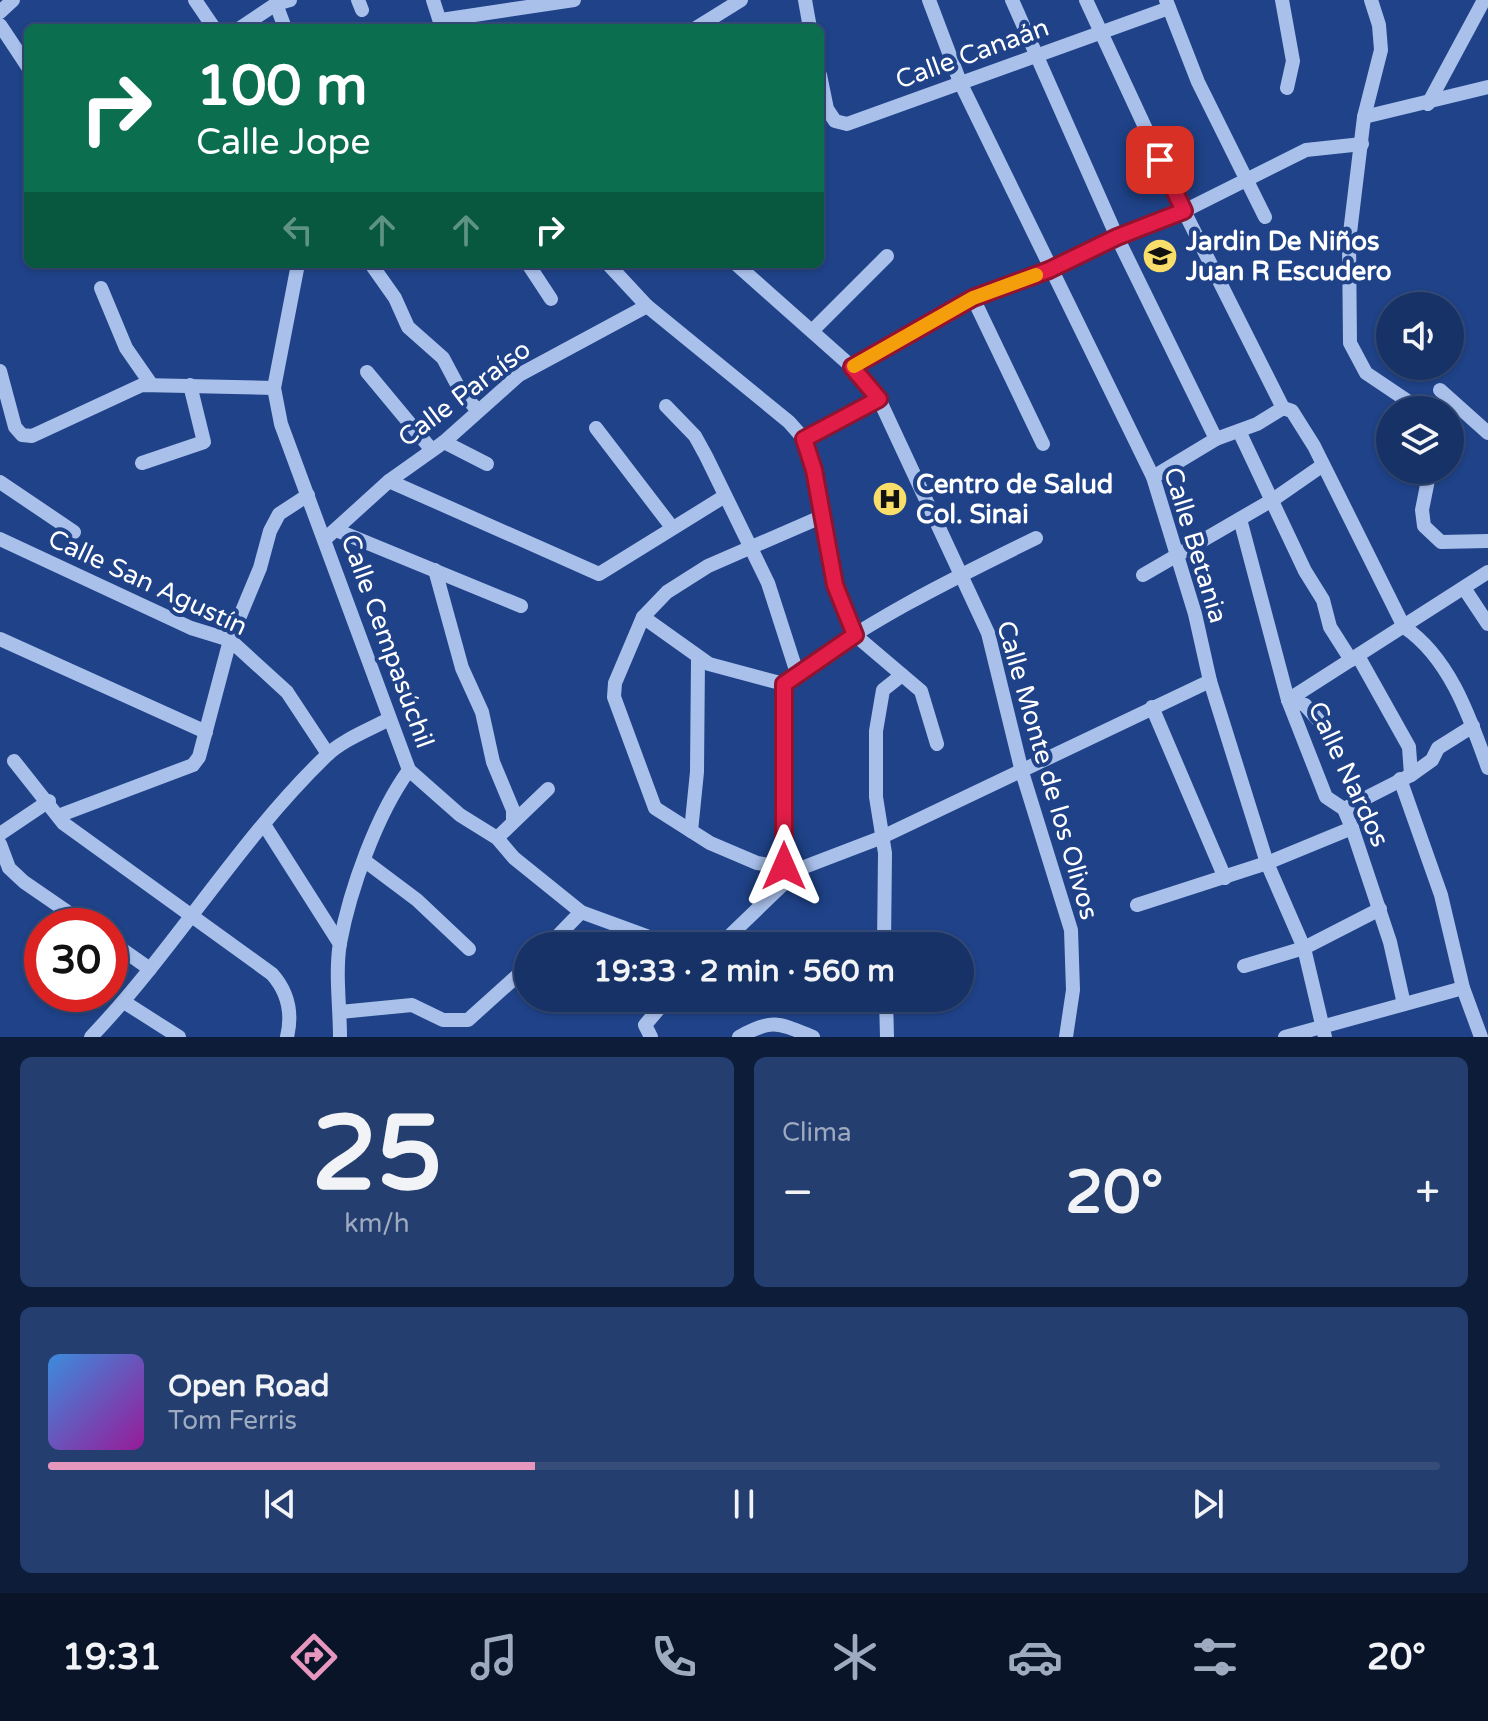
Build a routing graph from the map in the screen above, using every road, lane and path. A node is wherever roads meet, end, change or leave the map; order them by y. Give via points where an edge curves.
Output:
1 (13, 0) edge
2 (195, 0) edge
3 (433, 0) edge
4 (574, 0) edge
5 (741, 0) edge
6 (805, 0) edge
7 (929, 0) edge
8 (1012, 0) edge
9 (1086, 0) edge
10 (1282, 0) edge
11 (1371, 0) edge
12 (1484, 0) edge
13 (283, 2) edge
14 (1167, 4) edge
15 (0, 12) edge
16 (211, 24) edge
17 (247, 24) edge
18 (285, 24) edge
19 (442, 24) edge
20 (702, 24) edge
21 (809, 24) edge
22 (0, 25) edge
23 (1099, 33) junction
24 (1035, 56) junction
25 (24, 61) edge
26 (960, 82) junction
27 (1488, 87) edge
28 (1287, 88) dead end
29 (824, 94) edge
30 (1428, 104) junction
31 (1364, 117) junction
32 (1362, 144) junction
33 (1246, 178) junction
34 (1184, 211) junction
35 (1265, 217) dead end
36 (1117, 237) junction
37 (887, 256) dead end
38 (297, 268) edge
39 (374, 268) edge
40 (531, 268) edge
41 (612, 268) edge
42 (742, 268) edge
43 (1049, 270) junction
44 (101, 288) dead end
45 (973, 298) junction
46 (551, 299) dead end
47 (647, 306) junction
48 (812, 331) junction
49 (852, 367) junction
50 (0, 371) edge
51 (367, 372) dead end
52 (151, 384) junction
53 (190, 385) junction
54 (274, 388) junction
55 (1440, 390) dead end
56 (1400, 396) edge
57 (879, 399) junction
58 (666, 406) dead end
59 (1288, 410) junction
60 (478, 411) junction
61 (596, 428) dead end
62 (1239, 431) junction
63 (1488, 433) edge
64 (804, 439) junction
65 (1216, 439) junction
66 (1043, 444) dead end
67 (437, 445) junction
68 (142, 463) dead end
69 (487, 464) dead end
70 (1323, 465) junction
71 (1153, 477) junction
72 (389, 481) junction
73 (0, 482) edge
74 (1427, 484) edge
75 (308, 495) junction
76 (725, 496) junction
77 (1274, 499) junction
78 (821, 517) junction
79 (1240, 519) junction
80 (671, 526) junction
81 (74, 532) dead end
82 (331, 535) junction
83 (1036, 538) dead end
84 (0, 539) edge
85 (1488, 541) edge
86 (751, 548) junction
87 (1176, 553) junction
88 (435, 570) junction
89 (1488, 572) edge
90 (1143, 575) dead end
91 (960, 576) junction
92 (1464, 588) junction
93 (521, 606) dead end
94 (643, 617) junction
95 (1488, 624) edge
96 (1404, 627) junction
97 (855, 635) junction
98 (0, 639) edge
99 (230, 640) junction
100 (1354, 658) junction
101 (698, 659) junction
102 (797, 673) junction
103 (902, 675) junction
104 (1210, 681) junction
105 (784, 684) junction
106 (1288, 700) junction
107 (1152, 707) junction
108 (389, 719) junction
109 (1473, 726) junction
110 (1328, 731) dead end
111 (206, 732) junction
112 (937, 744) dead end
113 (328, 754) junction
114 (14, 761) dead end
115 (1488, 768) edge
116 (409, 770) junction
117 (1022, 772) junction
118 (1405, 777) junction
119 (548, 789) dead end
120 (49, 801) junction
121 (1344, 809) junction
122 (58, 816) junction
123 (513, 819) junction
124 (265, 826) junction
125 (1352, 828) junction
126 (691, 831) junction
127 (0, 834) edge
128 (497, 838) junction
129 (880, 838) junction
130 (0, 844) edge
131 (365, 861) junction
132 (1267, 863) junction
133 (792, 868) junction
134 (1225, 878) junction
135 (1137, 905) dead end
136 (62, 908) edge
137 (1380, 909) junction
138 (581, 912) junction
139 (195, 916) junction
140 (562, 932) edge
141 (636, 932) edge
142 (732, 932) edge
143 (884, 932) edge
144 (340, 944) junction
145 (1304, 948) junction
146 (469, 949) dead end
147 (128, 954) edge
148 (1244, 966) dead end
149 (150, 969) junction
150 (514, 979) edge
151 (1463, 988) junction
152 (128, 997) edge
153 (1404, 1004) junction
154 (128, 1005) edge
155 (115, 1012) edge
156 (340, 1012) junction
157 (660, 1012) edge
158 (886, 1012) edge
159 (648, 1031) edge
160 (1323, 1031) edge
161 (91, 1037) edge
162 (179, 1037) edge
163 (287, 1037) edge
164 (340, 1037) edge
165 (739, 1037) edge
166 (813, 1037) edge
167 (887, 1037) edge
168 (1066, 1037) edge
169 (1285, 1037) edge
170 (1481, 1037) edge

1 - 15 street
2 - 16 street
3 - 19 street
4 - 19 street
5 - 20 street
6 - 21 street
7 - 26 street, Calle Betania
8 - 24 street
9 - 23 street
10 - 28 street via 1293,61
11 - 31 street via 1381,50
12 - 30 street
13 - 17 street
13 - 18 street
14 - 23 street, Calle Canaán
14 - 33 street via 1198,82
22 - 25 street
23 - 24 street, Calle Canaán
23 - 34 street
24 - 26 street, Calle Canaán
24 - 36 street
26 - 29 street, Calle Canaán via 847,124 835,121
26 - 43 street, Calle Betania
27 - 30 street
30 - 31 street
31 - 32 street
32 - 33 street via 1306,150
32 - 56 street via 1349,241 1350,343 1366,373
33 - 34 street
33 - 35 street
34 - 36 street
34 - 59 street
36 - 43 street
36 - 65 street
37 - 48 street
38 - 54 street, Calle Cempasúchil
39 - 60 street via 408,327 443,358
40 - 46 street
41 - 47 street
42 - 48 street, Calle Monte de los Olivos
43 - 45 street
43 - 71 street, Calle Betania
44 - 52 street via 126,348
45 - 49 street
45 - 66 street
47 - 60 street, Calle Paraíso via 519,375
47 - 64 street
48 - 49 street, Calle Monte de los Olivos
49 - 57 street, Calle Monte de los Olivos
50 - 52 street via 15,427 32,436
51 - 67 street
52 - 53 street
53 - 54 street
53 - 68 street via 204,442
54 - 75 street, Calle Cempasúchil via 281,424
55 - 63 street
57 - 64 street
57 - 91 street, Calle Monte de los Olivos
58 - 76 street via 695,436
59 - 62 street
59 - 70 street
60 - 67 street, Calle Paraíso
61 - 80 street
62 - 65 street
62 - 77 street
64 - 78 street
65 - 71 street
67 - 69 street
67 - 72 street, Calle Paraíso
70 - 77 street
70 - 96 street
71 - 87 street, Calle Betania
72 - 80 street via 599,574
72 - 82 street, Calle Paraíso
73 - 81 street
74 - 85 street via 1424,526 1441,542
75 - 82 street, Calle Cempasúchil
75 - 99 street via 279,514
76 - 80 street
76 - 86 street
77 - 79 street
77 - 100 street via 1323,600 1330,627
78 - 86 street
78 - 97 street via 835,585
79 - 87 street
79 - 106 street, Calle Nardos
82 - 88 street
82 - 108 street, Calle Cempasúchil
83 - 91 street
84 - 99 street, Calle San Agustín via 191,628
86 - 94 street via 708,566 667,592
86 - 102 street
87 - 90 street
87 - 104 street, Calle Betania
88 - 93 street
88 - 123 street
89 - 92 street
91 - 97 street
91 - 117 street, Calle Monte de los Olivos via 988,633
92 - 95 street
92 - 96 street
94 - 101 street
94 - 126 street via 614,697 655,808
96 - 100 street
96 - 109 street via 1422,640 1460,695
97 - 102 street
97 - 103 street
98 - 111 street
99 - 111 street
99 - 113 street, Calle San Agustín via 287,692
100 - 106 street
100 - 118 street via 1409,747
101 - 105 street
101 - 126 street
102 - 105 street
103 - 112 street via 921,691
103 - 129 street via 883,690 876,731
104 - 107 street
104 - 132 street, Calle Betania
105 - 133 street
106 - 110 street via 1305,705
106 - 121 street, Calle Nardos via 1326,797
107 - 117 street
107 - 134 street
108 - 113 street
108 - 116 street, Calle Cempasúchil
109 - 115 street
109 - 118 street
111 - 122 street via 193,765
113 - 124 street
114 - 120 street
116 - 128 street, Calle Cempasúchil via 460,815
116 - 131 street via 381,817
117 - 129 street
117 - 168 street, Calle Monte de los Olivos via 1071,930 1073,990
118 - 121 street
118 - 151 street
119 - 123 street
120 - 122 street
120 - 127 street
121 - 125 street, Calle Nardos
122 - 139 street
123 - 128 street
124 - 139 street
124 - 144 street
125 - 132 street
125 - 137 street, Calle Nardos
126 - 133 street via 757,863
128 - 138 street, Calle Cempasúchil
129 - 133 street
129 - 143 street via 885,853
130 - 136 street via 9,868
131 - 144 street
131 - 146 street
132 - 134 street
132 - 145 street, Calle Betania
133 - 142 street
134 - 135 street
137 - 145 street
137 - 153 street, Calle Nardos
138 - 140 street
138 - 141 street, Calle Cempasúchil
139 - 149 street
139 - 163 street via 284,988
144 - 156 street
145 - 148 street
145 - 160 street, Calle Betania
147 - 149 street
149 - 152 street
150 - 156 street via 468,1020 443,1020 412,1005
151 - 153 street
151 - 170 street
153 - 160 street
154 - 162 street
155 - 161 street
156 - 164 street
157 - 159 street
158 - 167 street
160 - 169 street
165 - 166 street via 761,1024 778,1023

